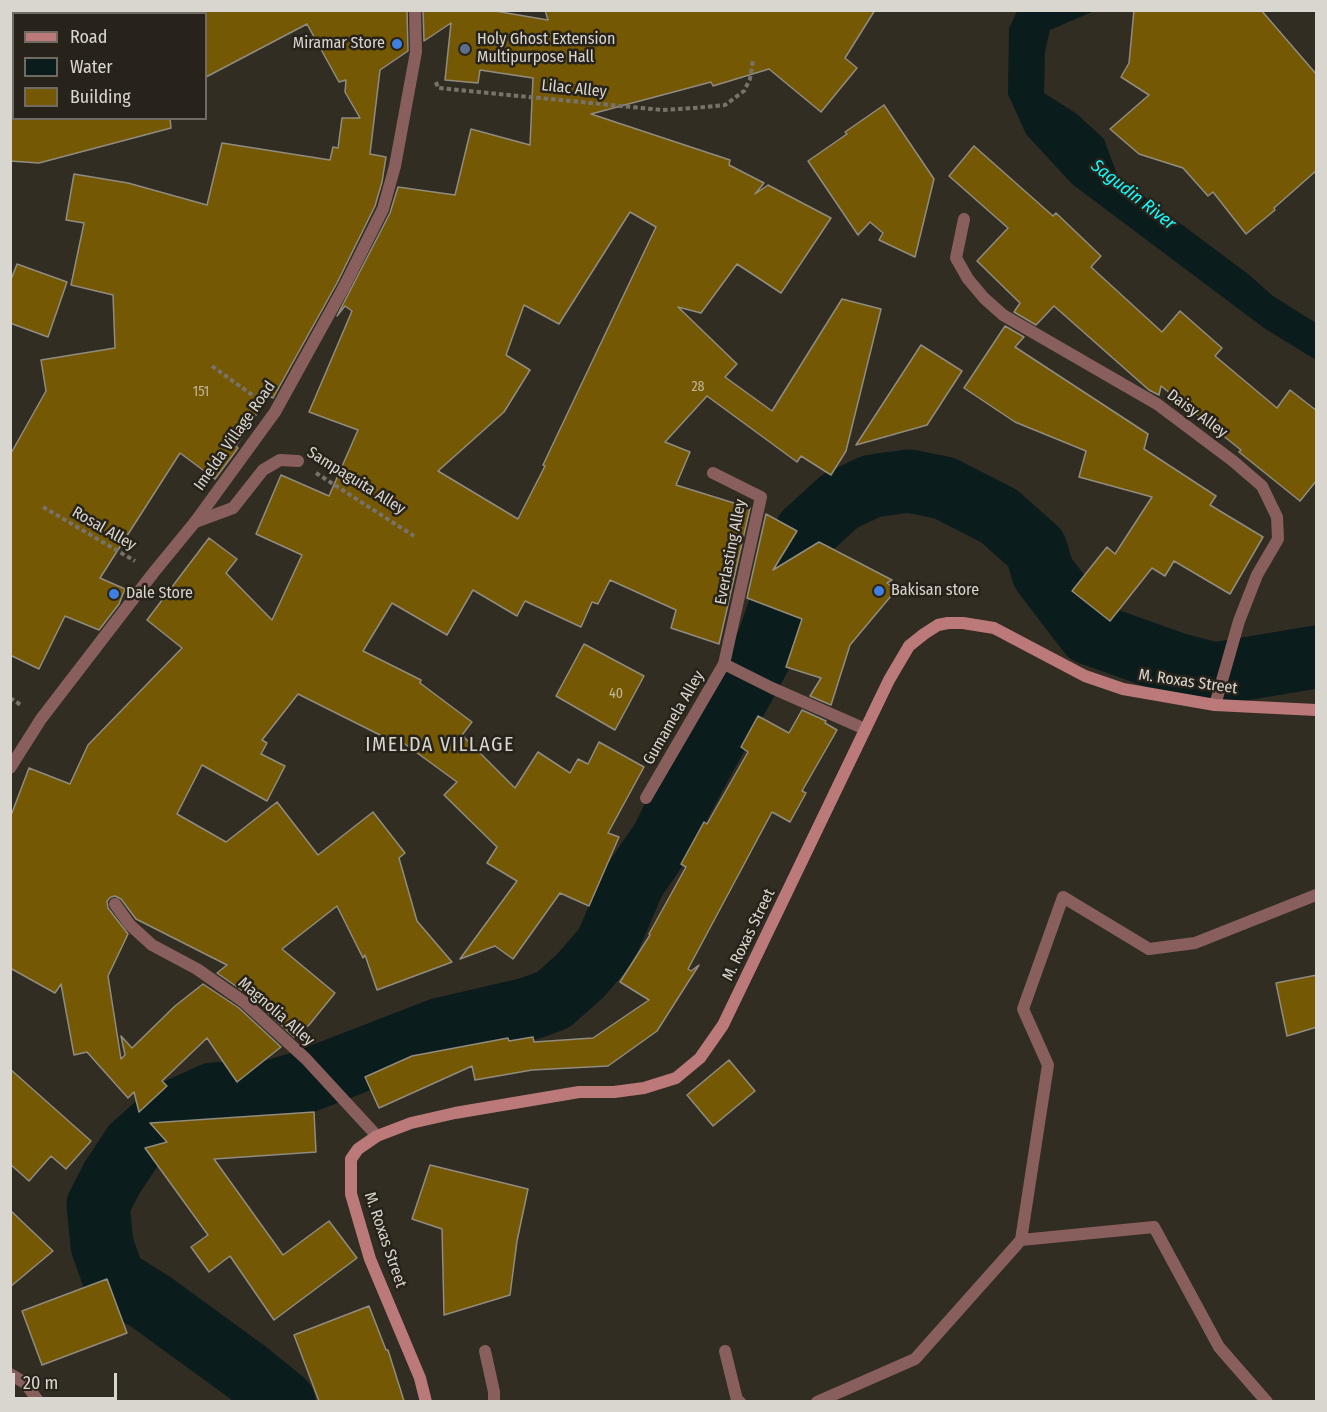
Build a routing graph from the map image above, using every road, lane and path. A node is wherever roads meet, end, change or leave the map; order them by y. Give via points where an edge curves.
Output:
1 (415, 10) edge
2 (753, 60) dead end
3 (435, 78) dead end
4 (964, 219) dead end
5 (212, 366) dead end
6 (275, 412) junction
7 (298, 461) joint
8 (713, 472) dead end
9 (43, 507) dead end
10 (195, 522) junction
11 (414, 536) dead end
12 (154, 572) junction
13 (724, 664) junction
14 (1215, 705) junction
15 (1317, 710) edge
16 (865, 729) junction
17 (10, 768) edge
18 (646, 798) dead end
19 (1317, 895) edge
20 (115, 904) dead end
21 (377, 1136) junction
22 (1021, 1240) junction
23 (485, 1351) dead end
24 (725, 1351) dead end
25 (10, 1374) edge
26 (39, 1401) edge
27 (426, 1401) edge
28 (494, 1401) edge
29 (740, 1401) edge
30 (817, 1401) edge
31 (1267, 1401) edge

1 - 6 street, Imelda Village Road via 416,52 383,209
2 - 3 path, Lilac Alley via 744,90 725,105 662,110 438,88
4 - 14 street, Daisy Alley via 956,258 968,279 1003,315 1157,404 1262,486 1277,517 1278,539 1257,575 1239,621
5 - 6 path
6 - 10 street, Imelda Village Road
7 - 10 street, Sampaguita Alley via 280,460 264,470 233,508
7 - 11 path, Sampaguita Alley
8 - 13 street, Everlasting Alley via 761,497
9 - 12 path, Rosal Alley
10 - 12 street, Imelda Village Road
12 - 17 street, Imelda Village Road via 41,719
13 - 16 street, Gumamela Alley
13 - 18 street, Gumamela Alley
14 - 15 main road, M. Roxas Street
14 - 16 main road, M. Roxas Street via 1123,689 1085,676 994,628 948,623 909,646
16 - 21 main road, M. Roxas Street via 723,1025 700,1059 676,1078 644,1088 579,1092 455,1113
19 - 22 street via 1195,943 1149,949 1063,897 1023,1009 1048,1065
20 - 21 street, Magnolia Alley via 152,945 244,1002 306,1059
21 - 27 main road, M. Roxas Street via 351,1159 351,1194 370,1259
22 - 30 street via 915,1359
22 - 31 street via 1154,1227 1219,1347
23 - 28 street
24 - 29 street
25 - 26 street via 25,1383

